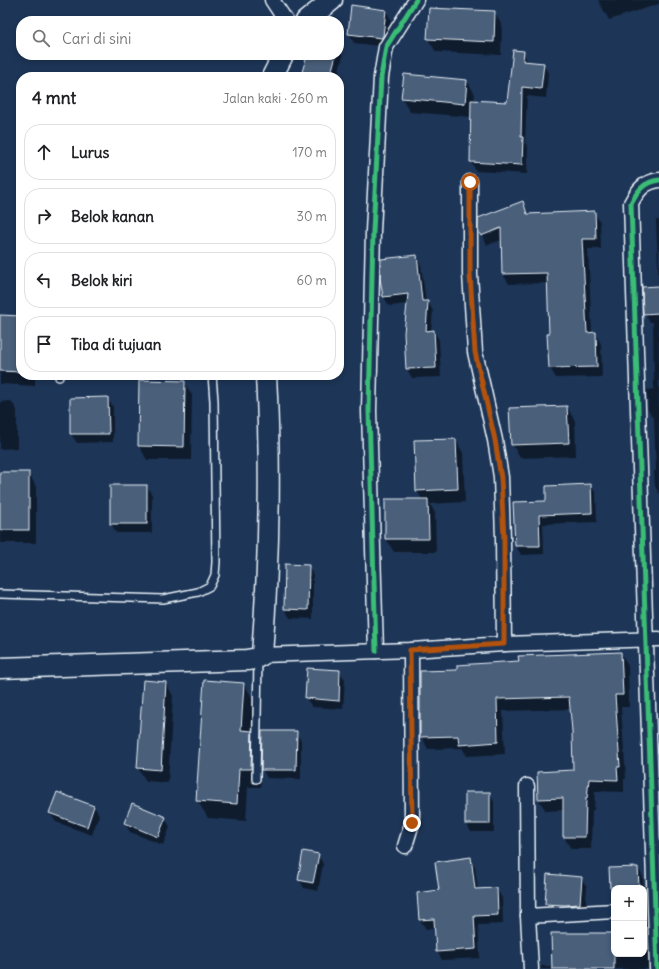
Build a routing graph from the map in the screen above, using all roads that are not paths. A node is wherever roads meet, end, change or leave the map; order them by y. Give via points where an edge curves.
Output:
1 (272, 0) edge
2 (416, 0) edge
3 (330, 1) edge
4 (283, 16) edge
5 (312, 16) edge
6 (280, 60) edge
7 (274, 72) edge
8 (659, 180) edge
9 (470, 182) dead end
10 (212, 380) edge
11 (266, 380) edge
12 (0, 594) edge
13 (652, 639) edge
14 (504, 644) junction
15 (410, 650) junction
16 (376, 651) junction
17 (260, 657) junction
18 (0, 668) edge
19 (256, 779) dead end
20 (527, 786) dead end
21 (405, 846) dead end
22 (650, 909) edge
23 (611, 911) edge
24 (528, 916) junction
25 (531, 969) edge
26 (657, 969) edge

1 - 4 street
2 - 16 street via 386,47 381,77 373,231 369,411
3 - 5 street
6 - 7 street
8 - 13 street via 644,185 631,203
9 - 14 street via 470,274 475,352 501,478
10 - 12 lane via 216,562 215,575 210,586 198,592 163,599
11 - 17 street via 269,512
13 - 14 street
13 - 22 street
14 - 15 street
15 - 16 street
15 - 21 street via 412,823
16 - 17 street
17 - 18 street via 247,660
17 - 19 lane
20 - 24 street
22 - 26 street
23 - 24 street
24 - 25 street

